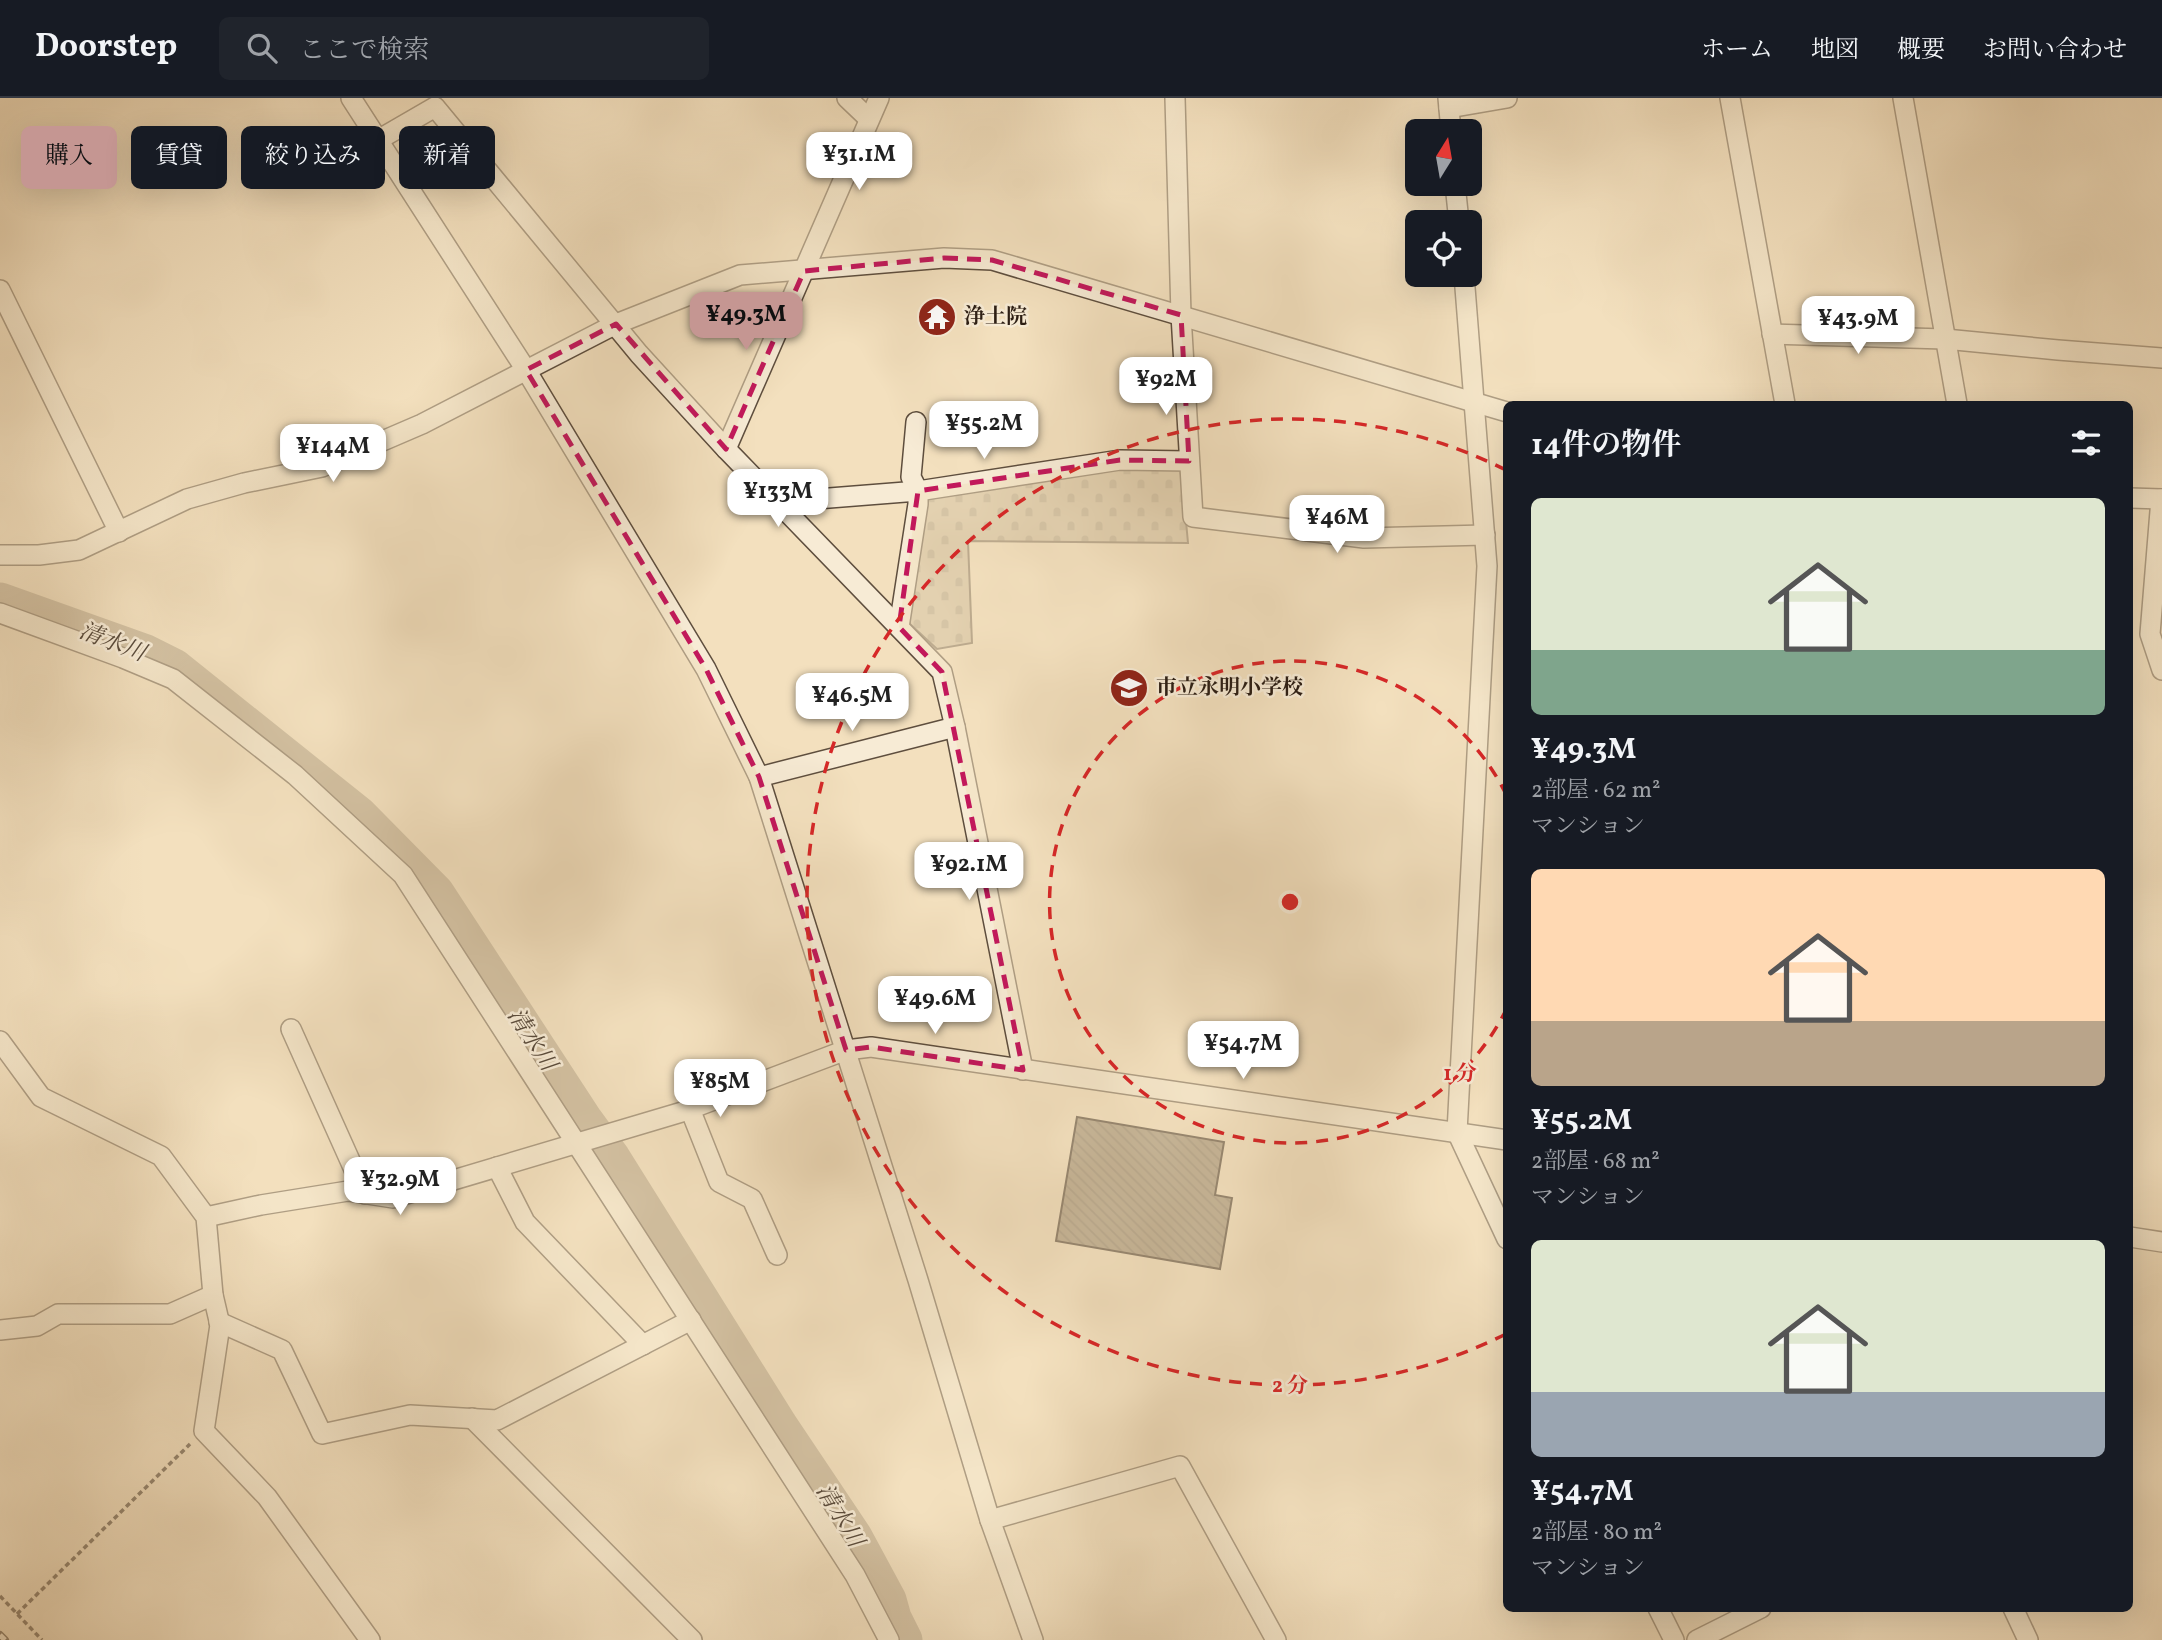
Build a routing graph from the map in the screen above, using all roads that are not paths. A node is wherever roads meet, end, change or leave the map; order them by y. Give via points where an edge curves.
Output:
1 (351, 98) edge
2 (847, 98) edge
3 (879, 98) edge
4 (1175, 98) edge
5 (1507, 98) edge
6 (1730, 98) edge
7 (1903, 98) edge
8 (1448, 103) edge
9 (869, 119) junction
10 (369, 126) edge
11 (385, 137) edge
12 (385, 151) edge
13 (804, 271) junction
14 (1465, 287) edge
15 (0, 290) edge
16 (1181, 315) junction
17 (616, 324) junction
18 (1772, 334) junction
19 (1945, 339) junction
20 (2162, 358) edge
21 (523, 372) junction
22 (1784, 401) edge
23 (1955, 401) edge
24 (1476, 403) junction
25 (1503, 411) edge
26 (916, 422) dead end
27 (726, 449) junction
28 (1189, 461) junction
29 (918, 491) junction
30 (2133, 498) edge
31 (2161, 499) edge
32 (779, 502) junction
33 (119, 532) junction
34 (1485, 535) junction
35 (0, 555) edge
36 (0, 613) edge
37 (899, 627) junction
38 (2162, 670) edge
39 (955, 727) junction
40 (759, 777) junction
41 (291, 1029) dead end
42 (1, 1045) edge
43 (846, 1050) junction
44 (1023, 1070) junction
45 (690, 1109) junction
46 (1457, 1132) junction
47 (1503, 1139) edge
48 (578, 1144) junction
49 (497, 1167) junction
50 (365, 1194) junction
51 (206, 1217) junction
52 (1503, 1230) edge
53 (2133, 1237) edge
54 (2162, 1242) edge
55 (777, 1255) dead end
56 (213, 1296) junction
57 (691, 1320) junction
58 (219, 1322) junction
59 (0, 1331) edge
60 (643, 1345) junction
61 (472, 1419) junction
62 (990, 1520) junction
63 (1660, 1612) edge
64 (1753, 1612) edge
65 (2015, 1612) edge
66 (370, 1640) edge
67 (692, 1640) edge
68 (888, 1640) edge
69 (1032, 1640) edge
70 (1276, 1640) edge
71 (1674, 1640) edge
72 (1698, 1640) edge
73 (2028, 1640) edge

1 - 10 street
2 - 9 street
3 - 9 street
4 - 16 street
5 - 8 street
6 - 18 street
7 - 19 street
9 - 13 street
11 - 17 street via 435,107
12 - 21 street
13 - 16 street via 944,258 992,260
13 - 17 street via 740,275
13 - 27 street
14 - 24 street
15 - 33 street
16 - 24 street
16 - 28 street
17 - 21 street
17 - 27 street
18 - 19 street
18 - 22 street
19 - 20 street
19 - 23 street
21 - 33 street via 422,424 322,467 187,499
21 - 40 street via 706,669
24 - 25 street
24 - 34 street
26 - 29 street via 911,477
27 - 32 street
28 - 29 street via 1120,460
28 - 34 street via 1193,517 1364,538
29 - 32 street
29 - 37 street
30 - 31 street
31 - 38 street via 2150,635
32 - 37 street
33 - 35 street via 60,553
34 - 46 street
36 - 48 street via 173,679 305,784 403,875
37 - 39 street via 942,671
39 - 40 street
39 - 44 street
40 - 43 street
41 - 50 street
42 - 51 street via 41,1097 161,1156
43 - 44 street via 871,1047
43 - 45 street
43 - 62 street
44 - 46 street
45 - 48 street
45 - 55 street via 719,1182 752,1199
46 - 47 street
46 - 52 street
48 - 49 street
48 - 57 street
49 - 50 street via 393,1198
49 - 60 street via 525,1222
50 - 51 street via 348,1191
51 - 56 street
53 - 54 street
56 - 58 street
56 - 59 street via 170,1314 58,1314 37,1326
57 - 60 street
57 - 68 street via 855,1575
58 - 61 street via 282,1350 322,1434 411,1415
58 - 66 street via 204,1431 267,1497
60 - 61 street via 497,1420
61 - 67 street
62 - 69 street
62 - 70 street via 1180,1466
63 - 71 street
64 - 72 street
65 - 73 street

